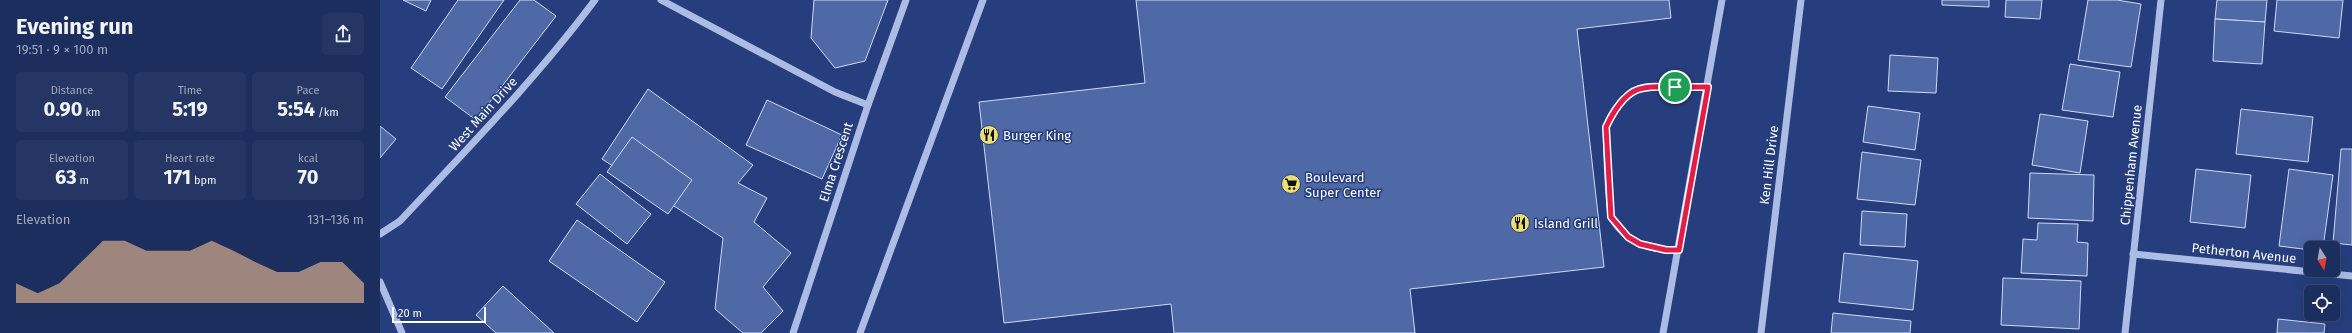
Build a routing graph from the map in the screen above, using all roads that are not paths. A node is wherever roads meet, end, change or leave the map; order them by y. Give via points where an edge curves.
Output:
1 (595, 0) edge
2 (661, 0) edge
3 (906, 0) edge
4 (983, 0) edge
5 (1722, 0) edge
6 (1801, 0) edge
7 (2161, 0) edge
8 (1708, 87) junction
9 (868, 105) junction
10 (380, 234) edge
11 (1679, 250) junction
12 (2133, 254) junction
13 (2352, 276) edge
14 (380, 282) edge
15 (402, 333) edge
16 (793, 333) edge
17 (860, 333) edge
18 (1663, 333) edge
19 (1761, 333) edge
20 (2125, 333) edge

1 - 10 street, West Main Drive via 573,30 510,103 400,222
2 - 9 street via 835,92
3 - 9 street, Elma Crescent
4 - 17 street
5 - 8 street
6 - 19 street, Ken Hill Drive
7 - 12 street, Chippenham Avenue
8 - 11 street
8 - 11 street via 1642,88 1620,104 1606,127 1611,217 1628,237 1640,244
9 - 16 street, Elma Crescent
11 - 18 street
12 - 13 street, Petherton Avenue
12 - 20 street, Chippenham Avenue
14 - 15 street

